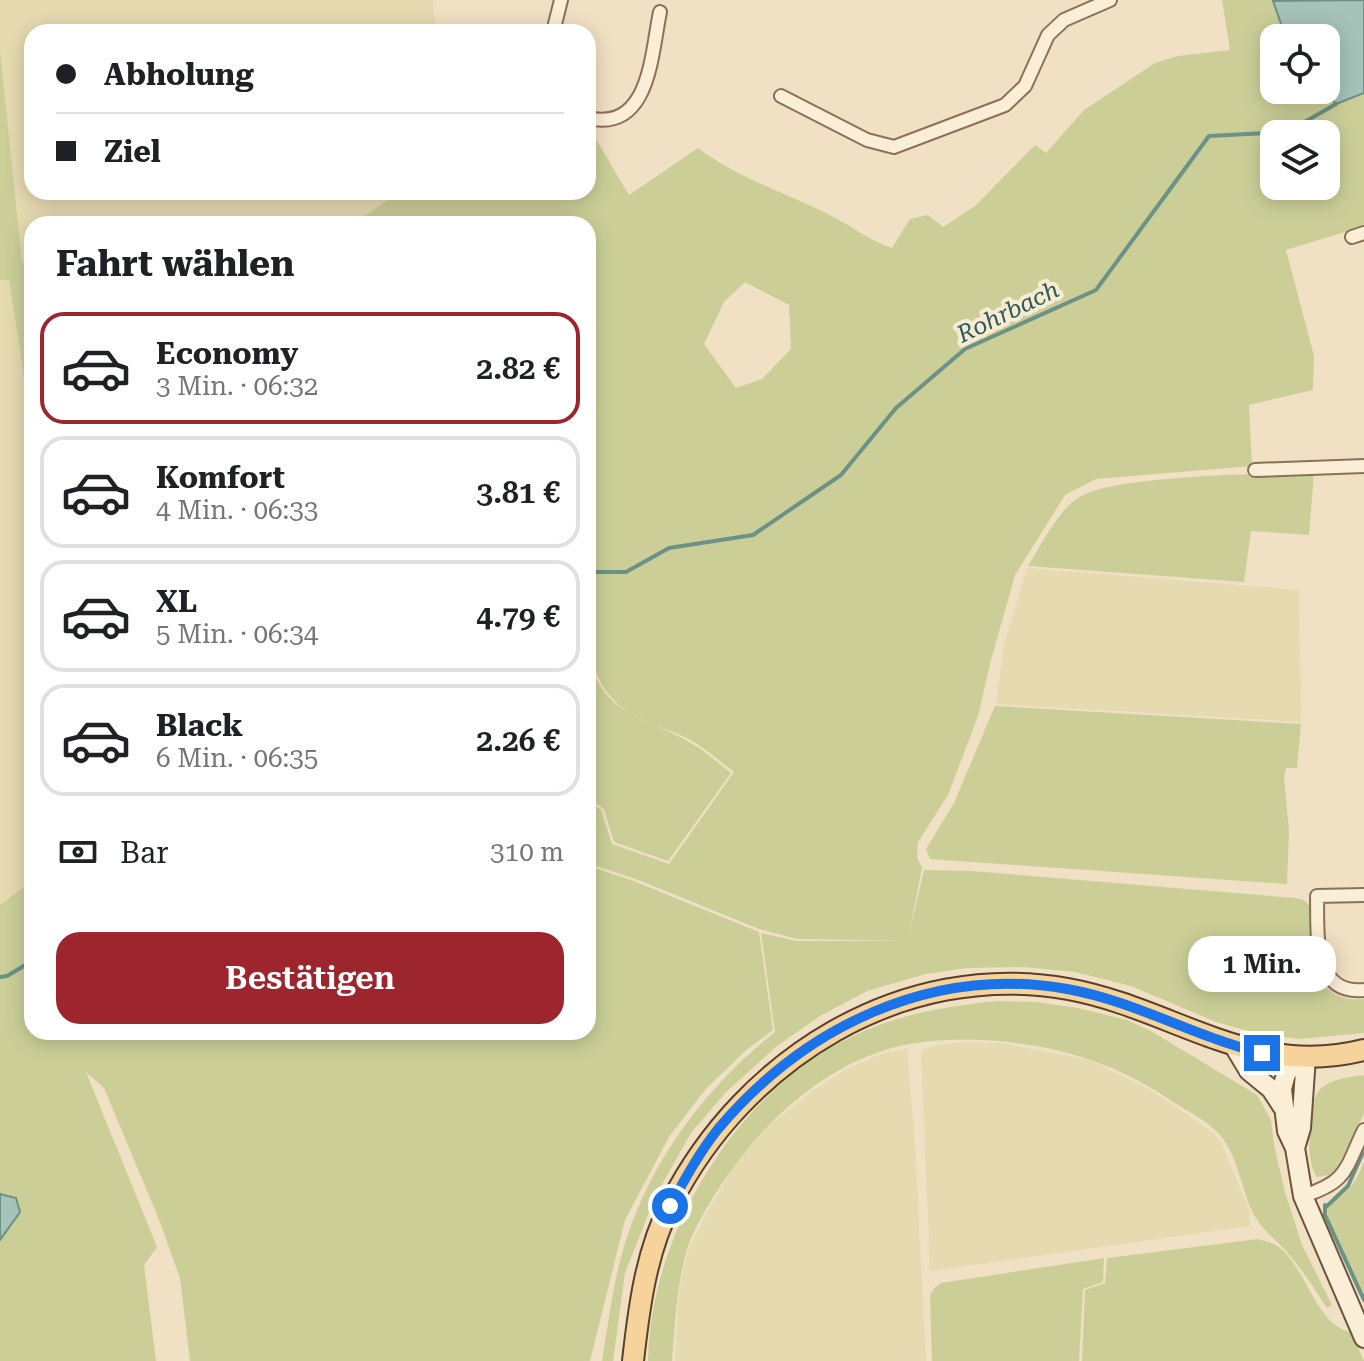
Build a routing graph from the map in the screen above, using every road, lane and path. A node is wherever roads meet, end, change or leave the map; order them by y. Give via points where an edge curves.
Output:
1 (561, 0) edge
2 (1110, 0) edge
3 (660, 12) dead end
4 (555, 24) edge
5 (781, 96) dead end
6 (596, 120) edge
7 (1364, 466) edge
8 (1255, 470) dead end
9 (1364, 895) edge
10 (1364, 990) edge
11 (1234, 1046) junction
12 (1364, 1050) edge
13 (1301, 1057) junction
14 (1283, 1108) junction
15 (1364, 1130) edge
16 (1295, 1148) junction
17 (1303, 1196) junction
18 (1364, 1338) edge
19 (633, 1361) edge

1 - 4 street
2 - 5 street via 1064,20 1048,35 1025,86 1005,105 894,147 867,140
3 - 6 street via 643,93 627,114
7 - 8 street
9 - 10 street via 1317,896 1319,955 1326,975 1341,987
11 - 13 main road
11 - 14 street
11 - 19 main road via 1109,998 1065,988 974,986 898,1002 853,1019 779,1067 694,1162 651,1255
12 - 13 main road
13 - 14 street via 1286,1074
13 - 16 street via 1301,1128
14 - 16 street
15 - 17 street via 1336,1182
16 - 17 street
17 - 18 street

